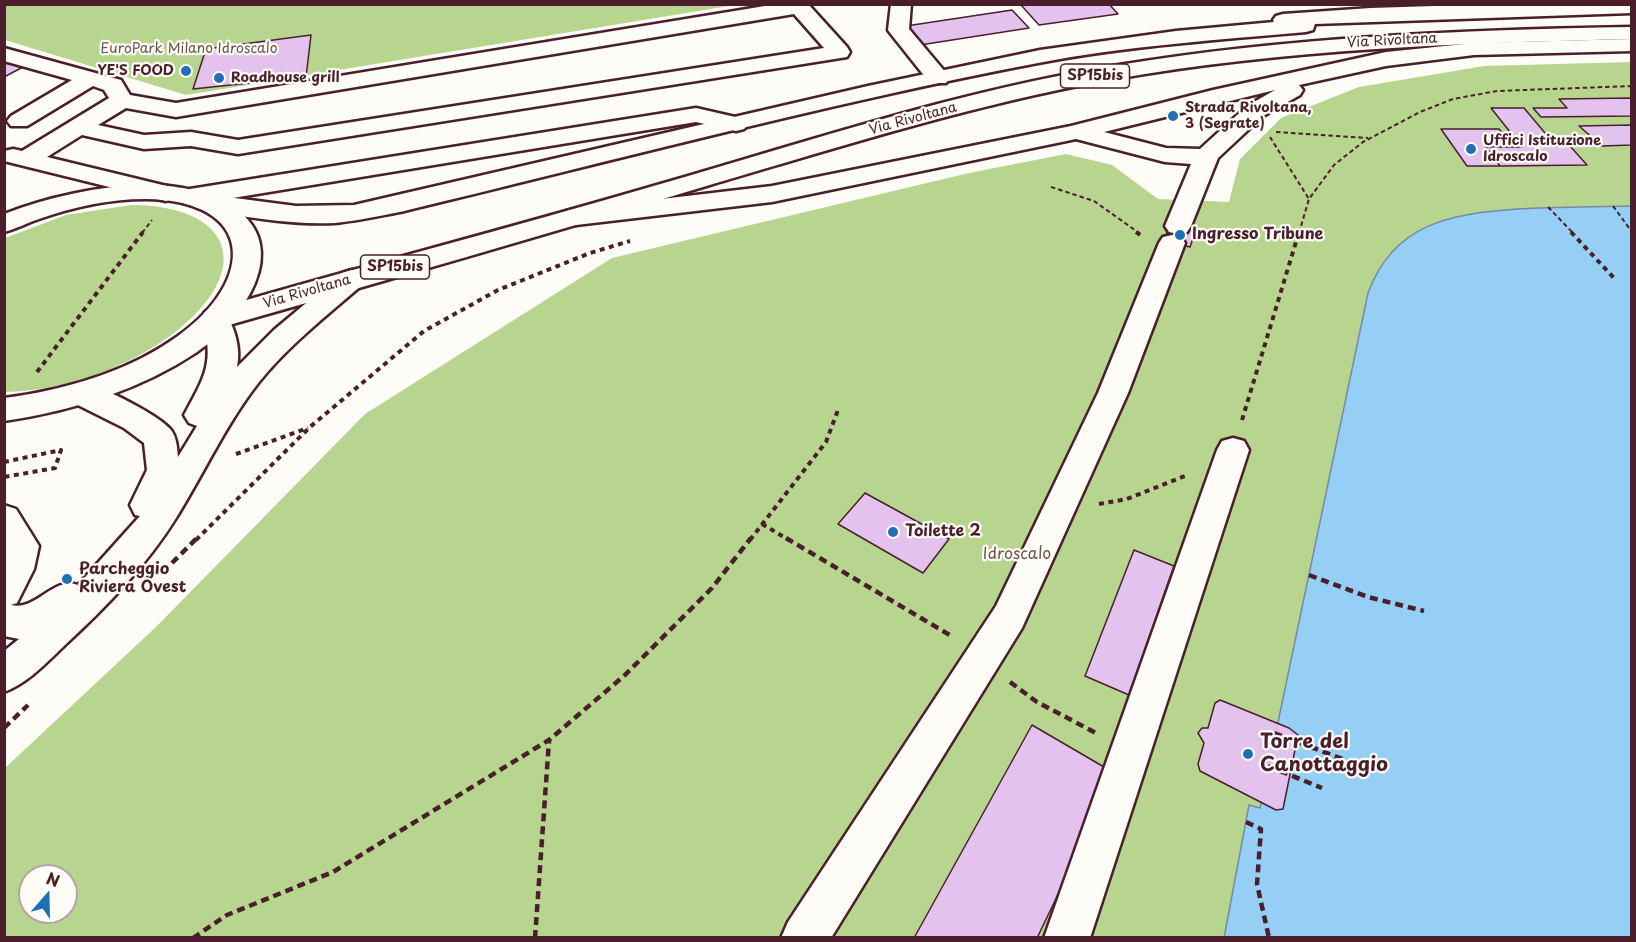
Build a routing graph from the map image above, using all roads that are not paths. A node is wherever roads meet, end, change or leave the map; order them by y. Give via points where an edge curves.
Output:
1 (901, 4) edge
2 (1632, 7) edge
3 (1632, 16) edge
4 (1632, 33) edge
5 (1176, 37) junction
6 (1632, 45) edge
7 (4, 54) edge
8 (1365, 64) junction
9 (938, 78) junction
10 (90, 79) junction
11 (582, 92) junction
12 (122, 100) junction
13 (9, 122) edge
14 (736, 124) junction
15 (78, 127) junction
16 (1071, 133) junction
17 (524, 143) junction
18 (1151, 152) junction
19 (1207, 155) junction
20 (15, 156) edge
21 (1190, 192) junction
22 (186, 197) junction
23 (576, 217) junction
24 (4, 224) edge
25 (352, 279) junction
26 (215, 319) junction
27 (84, 394) junction
28 (4, 410) edge
29 (1233, 450) road end
30 (193, 458) junction
31 (4, 519) edge
32 (4, 592) edge
33 (4, 619) edge
34 (4, 675) edge
35 (804, 938) edge
36 (1067, 938) edge

1 - 9 main road via 898,30
2 - 5 main road, SP15bis via 1326,16 1246,24
3 - 5 main road, Via Rivoltana via 1334,24
4 - 23 main road, Via Rivoltana / SP15bis via 1374,42 1211,58 1117,72 976,102
5 - 9 main road, Via Rivoltana / SP15bis via 1040,56
6 - 8 main road via 1474,49
7 - 10 main road
8 - 16 main road
8 - 19 main road via 1288,92 1255,111
9 - 14 main road, Via Rivoltana / SP15bis
10 - 12 main road via 113,85
10 - 13 main road
11 - 12 main road via 839,52 799,7 176,110
11 - 15 main road via 238,147 191,139 144,142
11 - 17 main road via 585,105 518,116
12 - 15 main road
14 - 17 main road via 696,115
14 - 22 main road, Via Rivoltana / SP15bis via 360,211 300,215 252,211
15 - 20 main road
16 - 18 main road via 1087,133
16 - 23 main road via 772,194
17 - 22 main road
18 - 19 main road via 1179,157
18 - 21 main road via 1181,176
19 - 21 main road
20 - 22 main road, Via Rivoltana
21 - 35 main road via 1113,393 1009,617
22 - 24 main road, Via Rivoltana via 132,193 90,198
22 - 26 main road, Via Rivoltana via 220,209 236,223 246,241 243,279
23 - 25 main road, Via Rivoltana / SP15bis
25 - 26 main road, Via Rivoltana / SP15bis
25 - 30 main road via 261,361
26 - 27 main road, Via Rivoltana via 159,362
26 - 30 main road via 225,343 225,358 199,417
27 - 28 main road, Via Rivoltana
27 - 33 main road via 159,437 163,470 160,482 133,526 77,592 32,621 11,623
29 - 36 main road
30 - 34 main road via 170,500 133,550 73,615
31 - 32 main road via 21,546 16,569

